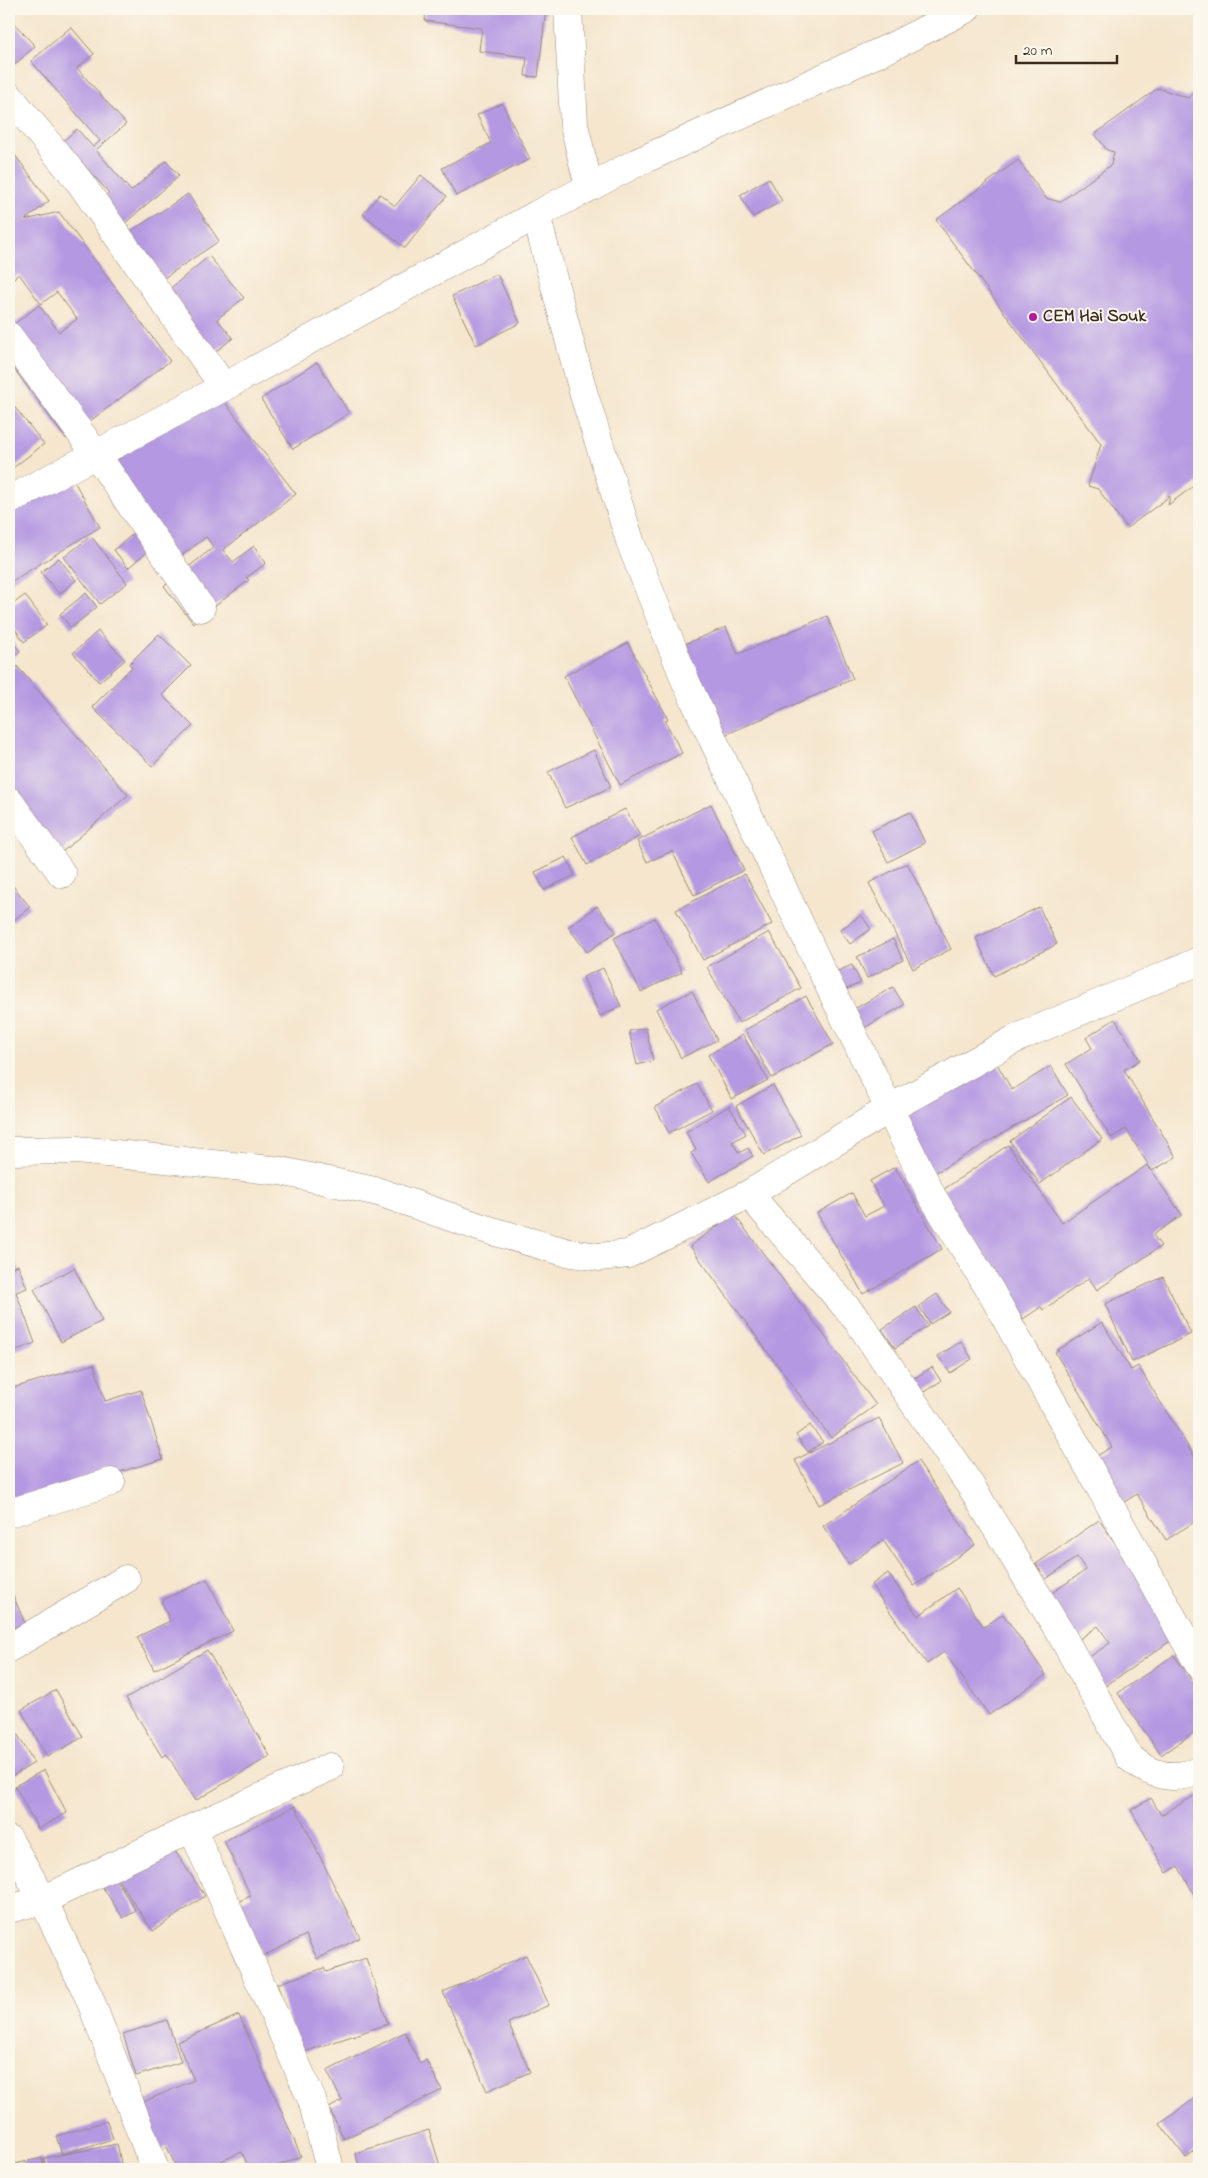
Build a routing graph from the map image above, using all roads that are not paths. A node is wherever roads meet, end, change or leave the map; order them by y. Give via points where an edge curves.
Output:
1 (568, 9) edge
2 (966, 9) edge
3 (9, 96) edge
4 (589, 188) junction
5 (536, 215) junction
6 (9, 336) edge
7 (224, 387) junction
8 (96, 454) junction
9 (9, 500) edge
10 (201, 608) dead end
11 (9, 801) edge
12 (62, 874) dead end
13 (1199, 961) edge
14 (889, 1109) junction
15 (9, 1151) edge
16 (749, 1194) junction
17 (111, 1482) dead end
18 (9, 1513) edge
19 (126, 1580) dead end
20 (9, 1648) edge
21 (1199, 1665) edge
22 (330, 1767) dead end
23 (1199, 1771) edge
24 (192, 1828) junction
25 (9, 1840) edge
26 (43, 1900) junction
27 (9, 1909) edge
28 (155, 2169) edge
29 (330, 2169) edge

1 - 4 street via 574,126
2 - 4 street
3 - 7 street via 78,181
4 - 5 street
5 - 7 street
5 - 14 street via 584,395 635,553 686,682
6 - 8 street
7 - 8 street
8 - 9 street
8 - 10 street
11 - 12 street
13 - 14 street via 1019,1037
14 - 16 street
14 - 21 street via 932,1196 990,1290
15 - 16 street via 77,1150 280,1171 379,1192 565,1252 600,1257 628,1254
16 - 23 street via 858,1321 972,1488 1061,1634 1129,1757 1154,1774 1169,1777
17 - 18 street
19 - 20 street
22 - 24 street
24 - 26 street
24 - 29 street via 312,2100
25 - 26 street
26 - 27 street
26 - 28 street via 89,1997

